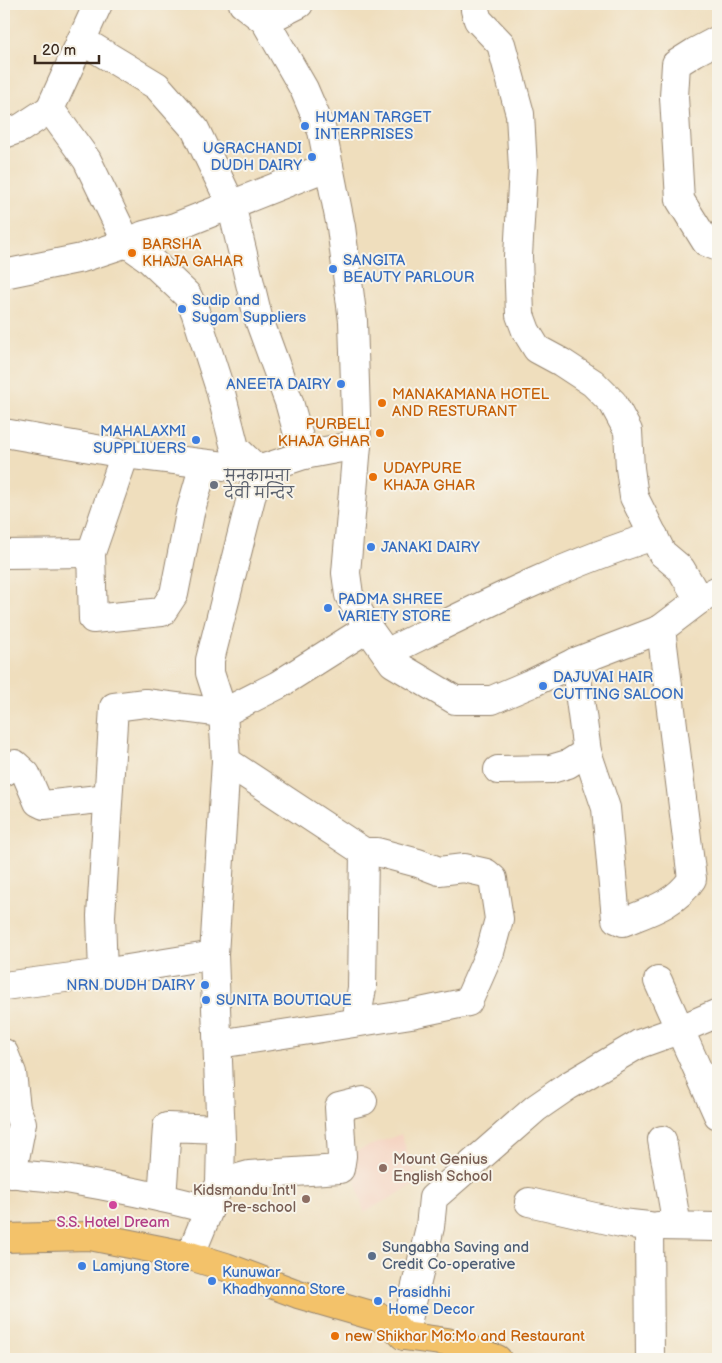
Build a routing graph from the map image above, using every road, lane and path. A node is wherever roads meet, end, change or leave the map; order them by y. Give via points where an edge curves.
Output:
1 (98, 4) edge
2 (243, 4) edge
3 (299, 4) edge
4 (476, 4) edge
5 (266, 20) junction
6 (81, 40) junction
7 (718, 40) edge
8 (50, 108) junction
9 (4, 134) edge
10 (329, 166) junction
11 (231, 204) junction
12 (127, 243) junction
13 (718, 247) edge
14 (4, 274) edge
15 (4, 433) edge
16 (357, 446) junction
17 (125, 454) junction
18 (304, 455) junction
19 (204, 464) junction
20 (258, 470) junction
21 (654, 536) junction
22 (91, 553) junction
23 (4, 554) edge
24 (709, 595) edge
25 (368, 628) junction
26 (661, 628) junction
27 (386, 653) junction
28 (575, 662) junction
29 (223, 713) junction
30 (587, 752) junction
31 (226, 761) junction
32 (498, 770) dead end
33 (4, 772) edge
34 (108, 798) junction
35 (364, 852) junction
36 (214, 955) junction
37 (103, 973) junction
38 (658, 981) dead end
39 (4, 986) edge
40 (718, 1013) edge
41 (356, 1022) junction
42 (681, 1029) junction
43 (219, 1044) junction
44 (4, 1053) edge
45 (363, 1101) dead end
46 (718, 1115) edge
47 (220, 1129) junction
48 (662, 1140) dead end
49 (8, 1173) edge
50 (220, 1183) junction
51 (162, 1198) junction
52 (529, 1202) dead end
53 (208, 1209) junction
54 (649, 1226) junction
55 (677, 1226) junction
56 (718, 1227) edge
57 (4, 1238) edge
58 (190, 1256) junction
59 (399, 1338) edge
60 (497, 1359) edge
61 (650, 1359) edge

1 - 6 street
2 - 5 street
3 - 5 street
4 - 21 street via 478,20 500,44 520,114 523,169 518,256 520,315 537,349 593,384 613,403 628,431 634,497
5 - 10 street via 304,89 322,132
6 - 8 street
6 - 11 street via 157,86 195,129
7 - 13 street via 676,64 674,96 680,200 706,242
8 - 9 street via 22,128
8 - 12 street via 87,160
10 - 11 street
10 - 16 street via 341,227 353,321
11 - 12 street
11 - 18 street via 258,317 289,402
12 - 14 street via 82,258
12 - 20 street via 187,295 220,389 235,448
15 - 17 street
16 - 18 street
16 - 25 street via 346,573 350,595
17 - 19 street
17 - 22 street
18 - 20 street
19 - 20 street
19 - 22 street via 190,513 174,594 162,612 93,619
20 - 29 street via 210,660 210,672
21 - 24 street via 662,553
21 - 27 street via 541,578
22 - 23 street
24 - 26 street
25 - 27 street
25 - 29 street via 278,684
26 - 28 street
26 - 30 street via 692,879 668,904 623,922 616,919 606,808
27 - 28 street via 393,663 455,700 492,700
28 - 30 street
29 - 31 street
29 - 34 street via 145,703 114,706
30 - 32 street via 568,764 551,769
31 - 35 street
31 - 36 street
33 - 34 street via 15,764 26,774 38,802 44,805
34 - 37 street via 101,916
35 - 41 street via 362,988
35 - 41 street via 377,852 439,871 464,868 486,873 493,879 499,919 490,952 468,1002
36 - 37 street
36 - 43 street
37 - 39 street
38 - 42 street
40 - 42 street
41 - 43 street
42 - 46 street
42 - 59 street via 639,1044 568,1086 536,1108 433,1198 430,1228
43 - 47 street
44 - 49 street via 12,1073 16,1108 22,1123
45 - 50 street via 339,1107 340,1169 249,1175
47 - 50 street
47 - 51 street via 167,1127
48 - 55 street
49 - 51 street via 63,1178
50 - 53 street
51 - 53 street
52 - 54 street via 621,1224
53 - 58 street
54 - 55 street
54 - 61 street
55 - 56 street
57 - 58 main road via 90,1236
58 - 59 main road via 298,1294
59 - 60 main road via 447,1342

